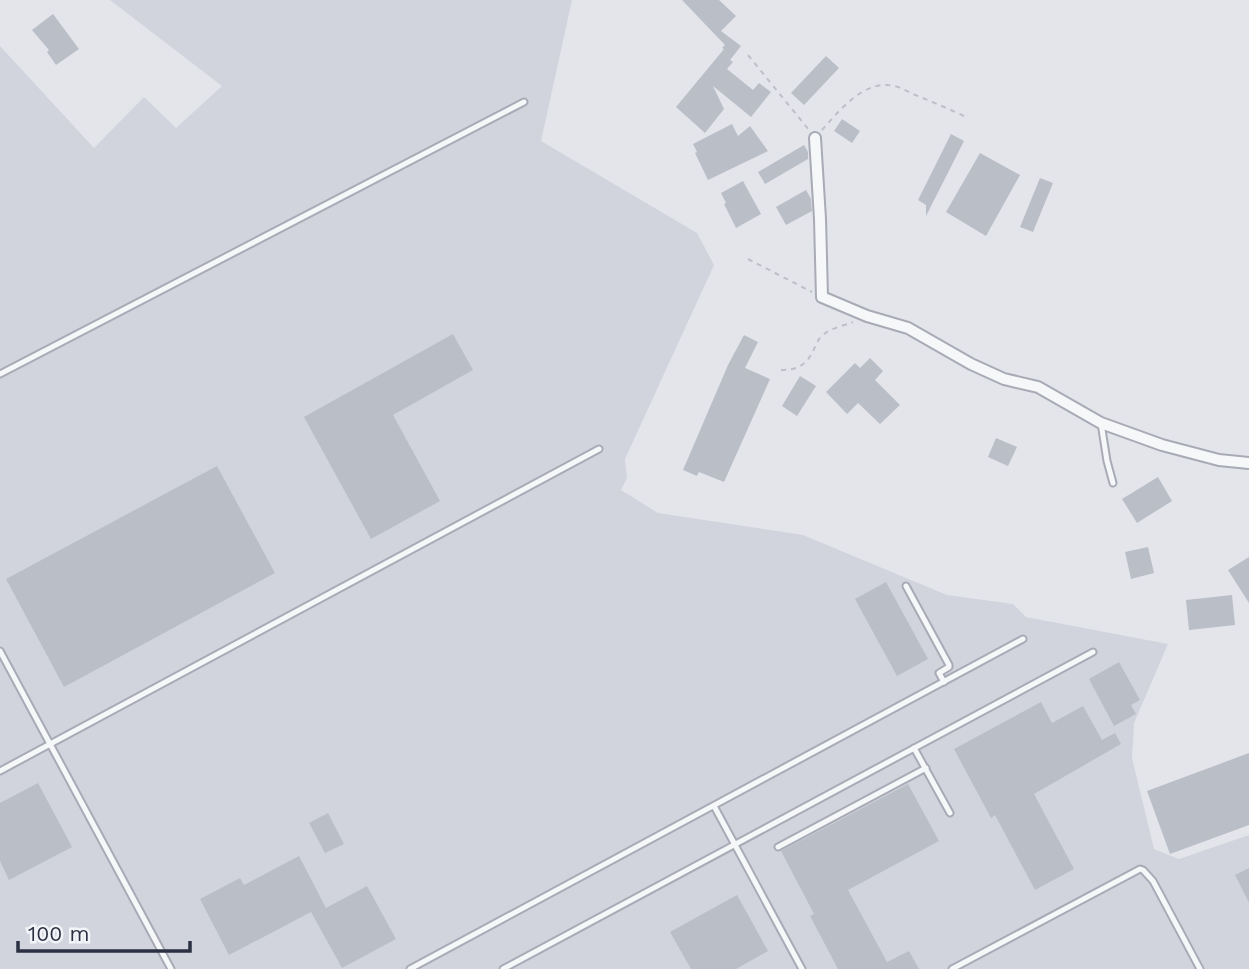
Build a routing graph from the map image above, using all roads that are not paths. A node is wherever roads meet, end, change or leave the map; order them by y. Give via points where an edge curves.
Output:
1 (524, 102) dead end
2 (815, 138) road end
3 (0, 374) edge
4 (1101, 423) junction
5 (599, 449) dead end
6 (1249, 463) edge
7 (1113, 483) dead end
8 (906, 586) dead end
9 (1023, 639) dead end
10 (0, 651) edge
11 (1093, 652) dead end
12 (944, 682) junction
13 (50, 744) junction
14 (914, 748) junction
15 (926, 768) junction
16 (0, 771) edge
17 (714, 806) junction
18 (950, 813) dead end
19 (735, 844) junction
20 (778, 847) dead end
21 (171, 969) edge
22 (410, 969) edge
23 (503, 969) edge
24 (802, 969) edge
25 (952, 969) edge
26 (1200, 969) edge

1 - 3 lane
2 - 4 street via 822,297 908,328 971,364 1038,387
4 - 6 street via 1162,445
4 - 7 lane
5 - 13 lane
8 - 12 lane via 950,665 939,673
9 - 12 lane
10 - 13 lane
11 - 14 lane
12 - 17 lane
13 - 16 lane
13 - 21 lane
14 - 15 lane
14 - 19 lane
15 - 18 lane
15 - 20 lane
17 - 19 lane
17 - 22 lane
19 - 23 lane
19 - 24 lane
25 - 26 lane via 1140,869 1153,881

